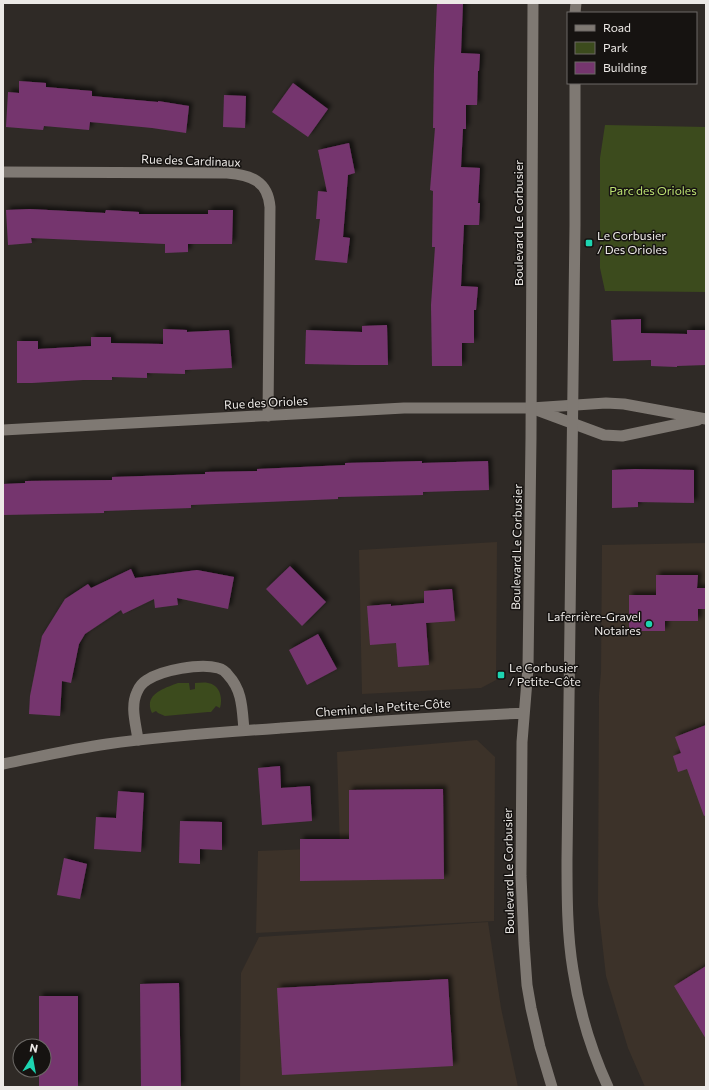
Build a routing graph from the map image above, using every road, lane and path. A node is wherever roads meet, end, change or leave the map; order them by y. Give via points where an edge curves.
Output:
1 (534, 3) edge
2 (575, 84) edge
3 (3, 172) edge
4 (572, 405) junction
5 (531, 408) junction
6 (268, 416) junction
7 (705, 419) edge
8 (572, 424) junction
9 (3, 430) edge
10 (524, 713) junction
11 (244, 730) junction
12 (138, 740) junction
13 (3, 764) edge
14 (552, 1087) edge
15 (608, 1087) edge

1 - 5 street, Boulevard Le Corbusier
2 - 4 street
3 - 6 street, Rue des Cardinaux via 227,173 254,179 261,184 270,207
4 - 5 street, Rue des Orioles
4 - 7 street, Rue des Orioles via 624,404
4 - 8 street
5 - 6 street, Rue des Orioles via 404,408
5 - 8 street, Rue des Orioles
5 - 10 street, Boulevard Le Corbusier via 528,668
6 - 9 street, Rue des Orioles
7 - 8 street, Rue des Orioles via 622,436 604,435
8 - 15 street via 569,928 572,969 577,993 590,1039
10 - 11 street, Chemin de la Petite-Côte
10 - 14 street, Boulevard Le Corbusier via 521,869 527,985 540,1047
11 - 12 street, Chemin de la Petite-Côte
11 - 12 street via 242,700 228,675 219,668 180,668 153,676 145,680 138,689 134,704
12 - 13 street, Chemin de la Petite-Côte

